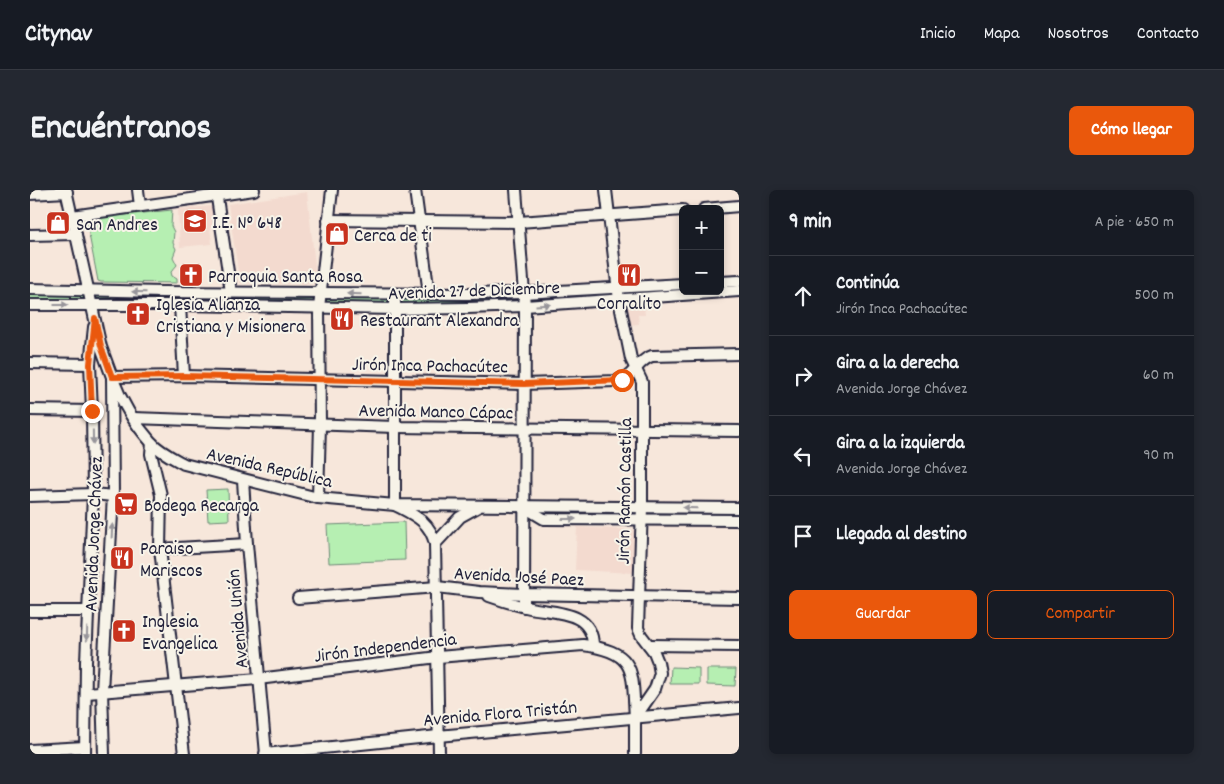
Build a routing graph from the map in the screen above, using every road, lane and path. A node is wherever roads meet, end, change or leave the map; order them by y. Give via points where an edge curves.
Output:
1 (138, 190) edge
2 (254, 190) edge
3 (332, 190) edge
4 (415, 190) edge
5 (516, 190) edge
6 (606, 190) edge
7 (67, 191) edge
8 (216, 193) edge
9 (30, 194) edge
10 (140, 206) junction
11 (739, 206) edge
12 (724, 207) edge
13 (679, 210) edge
14 (72, 216) junction
15 (608, 216) junction
16 (328, 220) junction
17 (420, 221) junction
18 (519, 222) junction
19 (76, 234) junction
20 (30, 235) edge
21 (739, 281) edge
22 (724, 282) edge
23 (679, 284) edge
24 (618, 288) junction
25 (30, 289) edge
26 (89, 291) junction
27 (739, 291) edge
28 (231, 292) junction
29 (320, 293) junction
30 (524, 293) junction
31 (395, 294) junction
32 (429, 294) junction
33 (467, 294) junction
34 (619, 300) junction
35 (30, 305) edge
36 (92, 305) junction
37 (180, 305) junction
38 (525, 306) junction
39 (318, 308) junction
40 (468, 308) junction
41 (396, 309) junction
42 (95, 318) junction
43 (739, 354) edge
44 (30, 363) edge
45 (90, 364) junction
46 (636, 370) junction
47 (184, 376) junction
48 (112, 377) junction
49 (320, 380) junction
50 (395, 381) junction
51 (524, 384) junction
52 (30, 410) edge
53 (92, 411) junction
54 (133, 418) junction
55 (320, 425) junction
56 (395, 427) junction
57 (524, 429) junction
58 (642, 430) junction
59 (739, 431) edge
60 (152, 443) junction
61 (243, 480) junction
62 (93, 494) junction
63 (30, 496) edge
64 (113, 496) junction
65 (318, 498) junction
66 (395, 505) junction
67 (480, 506) junction
68 (524, 506) junction
69 (642, 507) junction
70 (739, 508) edge
71 (641, 519) junction
72 (739, 520) edge
73 (247, 544) junction
74 (436, 544) junction
75 (160, 549) junction
76 (437, 588) junction
77 (479, 592) junction
78 (524, 594) junction
79 (638, 597) junction
80 (298, 598) dead end
81 (739, 598) edge
82 (524, 607) junction
83 (30, 611) edge
84 (88, 612) junction
85 (649, 645) junction
86 (593, 646) junction
87 (739, 646) edge
88 (438, 657) junction
89 (258, 679) junction
90 (176, 686) junction
91 (102, 691) junction
92 (87, 693) junction
93 (739, 708) edge
94 (635, 718) junction
95 (438, 736) junction
96 (30, 750) edge
97 (85, 751) edge
98 (104, 754) edge
99 (184, 754) edge
100 (266, 754) edge
101 (439, 754) edge
102 (635, 754) edge

1 - 10 street
2 - 8 street
3 - 16 street
4 - 17 street
5 - 18 street
6 - 15 street, Jirón Ramón Castilla
7 - 9 street
7 - 14 street, Avenida Jorge Chávez
8 - 10 street
8 - 28 street
10 - 14 street
11 - 12 street
13 - 15 street
14 - 19 street, Avenida Jorge Chávez
15 - 18 street
15 - 24 street, Jirón Ramón Castilla
16 - 17 street
16 - 29 street
17 - 18 street
17 - 32 street
18 - 30 street
19 - 20 street
19 - 26 street, Avenida Jorge Chávez
21 - 22 street
23 - 24 street, Avenida 27 de Diciembre
24 - 30 street, Avenida 27 de Diciembre
24 - 34 street, Jirón Ramón Castilla
25 - 26 street, Avenida 27 de Diciembre
28 -> 26 street, Avenida 27 de Diciembre
26 - 36 street, Avenida Jorge Chávez
27 - 34 street, Avenida 27 de Diciembre
28 - 29 street, Avenida 27 de Diciembre
31 -> 29 street, Avenida 27 de Diciembre
29 - 39 street
30 - 33 street, Avenida 27 de Diciembre
30 - 38 street
31 - 32 street, Avenida 27 de Diciembre
31 - 41 street
32 - 33 street, Avenida 27 de Diciembre
33 - 40 street
38 -> 34 street, Avenida 27 de Diciembre
34 - 46 street, Jirón Ramón Castilla via 629,353
35 -> 36 street, Avenida 27 de Diciembre
36 - 37 street, Avenida 27 de Diciembre
36 - 42 street, Avenida Jorge Chávez
37 - 39 street, Avenida 27 de Diciembre
37 - 47 street
38 - 40 street, Avenida 27 de Diciembre
38 - 51 street
39 - 41 street, Avenida 27 de Diciembre
39 - 49 street
40 - 41 street, Avenida 27 de Diciembre
41 - 50 street
42 - 45 street, Avenida Jorge Chávez
42 - 48 street, Avenida Jorge Chávez
43 - 46 street, Jirón Inca Pachacútec via 656,355 646,358
44 - 45 street
45 - 53 street, Avenida Jorge Chávez
46 - 51 street, Jirón Inca Pachacútec via 616,381
46 - 58 street, Jirón Ramón Castilla via 642,382
47 - 48 street, Jirón Inca Pachacútec
47 - 49 street, Jirón Inca Pachacútec
48 - 54 street, Avenida República
48 - 64 street, Avenida Jorge Chávez
49 - 50 street, Jirón Inca Pachacútec
49 - 55 street
50 - 51 street, Jirón Inca Pachacútec
50 - 56 street
51 - 57 street
52 - 53 street
53 -> 62 street, Avenida Jorge Chávez
54 - 55 street, Avenida Manco Cápac
54 - 60 street, Avenida República
55 - 56 street, Avenida Manco Cápac
55 - 65 street
56 - 57 street, Avenida Manco Cápac
56 - 66 street
57 - 58 street, Avenida Manco Cápac
57 - 68 street
58 - 59 street, Avenida Manco Cápac
58 - 69 street, Jirón Ramón Castilla
60 - 61 street, Avenida República via 184,464
60 - 75 street via 151,454 161,495
61 - 65 street, Avenida República
61 - 73 street, Avenida Unión
62 - 63 street
62 - 64 street
62 - 84 street, Avenida Jorge Chávez
91 -> 64 street, Avenida Jorge Chávez
65 - 66 street, Avenida República
66 - 67 street, Avenida República
66 - 74 street via 423,521 433,533
67 - 68 street, Avenida República
67 - 74 street via 460,517
68 - 69 street, Avenida República
68 -> 71 street via 544,519
68 - 78 street
70 -> 69 street, Avenida República
69 - 71 street, Jirón Ramón Castilla
71 - 72 street
71 - 79 street, Jirón Ramón Castilla
73 - 75 street
73 - 89 street, Avenida Unión
74 - 76 street
75 - 90 street
76 - 77 street, Avenida José Paez
76 - 80 street, Avenida José Paez
76 - 88 street
77 - 78 street, Avenida José Paez
77 - 82 street
78 - 79 street, Avenida José Paez
78 - 82 street
79 - 81 street, Avenida José Paez
79 - 85 street, Jirón Ramón Castilla via 638,628
82 - 86 street via 571,615 590,629
83 - 84 street
84 -> 92 street, Avenida Jorge Chávez
85 - 87 street
85 - 94 street, Jirón Ramón Castilla via 660,673 652,695
86 - 88 street, Jirón Independencia
86 - 94 street, Jirón Independencia via 612,652 629,665
88 - 89 street, Jirón Independencia
88 - 95 street
89 - 90 street, Jirón Independencia
89 - 100 street, Avenida Unión
90 - 91 street, Jirón Independencia
90 - 99 street
91 - 92 street, Jirón Independencia
91 - 98 street, Avenida Jorge Chávez
92 - 97 street, Avenida Jorge Chávez
93 - 94 street, Avenida Flora Tristán
94 - 95 street, Avenida Flora Tristán
94 - 102 street
95 - 100 street, Avenida Flora Tristán
95 - 101 street
96 - 97 street

